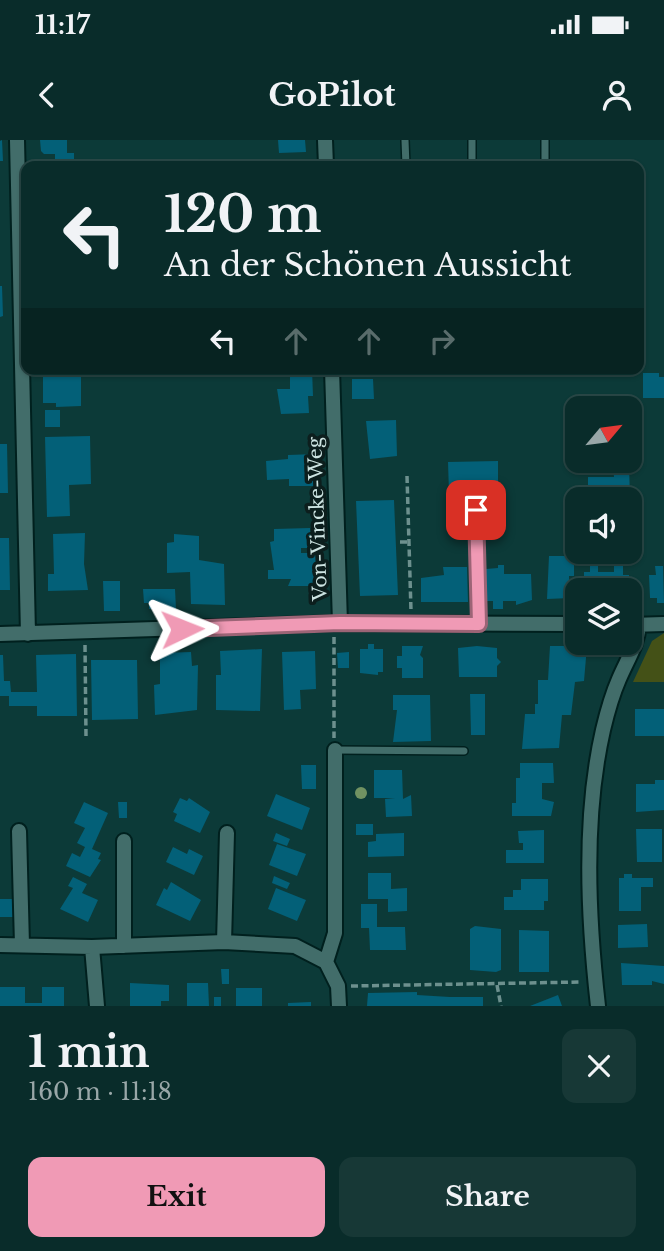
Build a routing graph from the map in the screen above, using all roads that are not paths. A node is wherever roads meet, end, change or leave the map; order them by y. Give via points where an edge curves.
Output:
1 (17, 140) edge
2 (325, 140) edge
3 (405, 140) edge
4 (472, 140) edge
5 (545, 140) edge
6 (326, 161) edge
7 (406, 161) edge
8 (472, 161) edge
9 (545, 161) edge
10 (21, 320) edge
11 (22, 375) edge
12 (332, 375) edge
13 (476, 510) dead end
14 (340, 623) junction
15 (479, 624) junction
16 (565, 624) edge
17 (664, 624) edge
18 (642, 625) edge
19 (0, 634) edge
20 (28, 634) junction
21 (631, 655) edge
22 (335, 750) joint
23 (464, 751) dead end
24 (19, 831) dead end
25 (228, 833) dead end
26 (124, 841) dead end
27 (224, 942) junction
28 (0, 945) edge
29 (22, 945) junction
30 (124, 946) junction
31 (92, 947) junction
32 (326, 961) junction
33 (97, 1006) edge
34 (339, 1006) edge
35 (598, 1006) edge

1 - 10 street
2 - 6 street
3 - 7 lane
4 - 8 lane
5 - 9 lane
11 - 20 street
12 - 14 street, Von-Vincke-Weg
13 - 15 lane
14 - 15 street
14 - 20 street
15 - 16 street
17 - 18 street
19 - 20 street
21 - 35 street via 607,717 596,769 591,872
22 - 23 lane
22 - 32 street via 335,933
24 - 29 street
25 - 27 street
26 - 30 street
27 - 30 street
27 - 32 street via 295,946
28 - 29 street
29 - 31 street
30 - 31 street
31 - 33 street
32 - 34 street via 338,986

